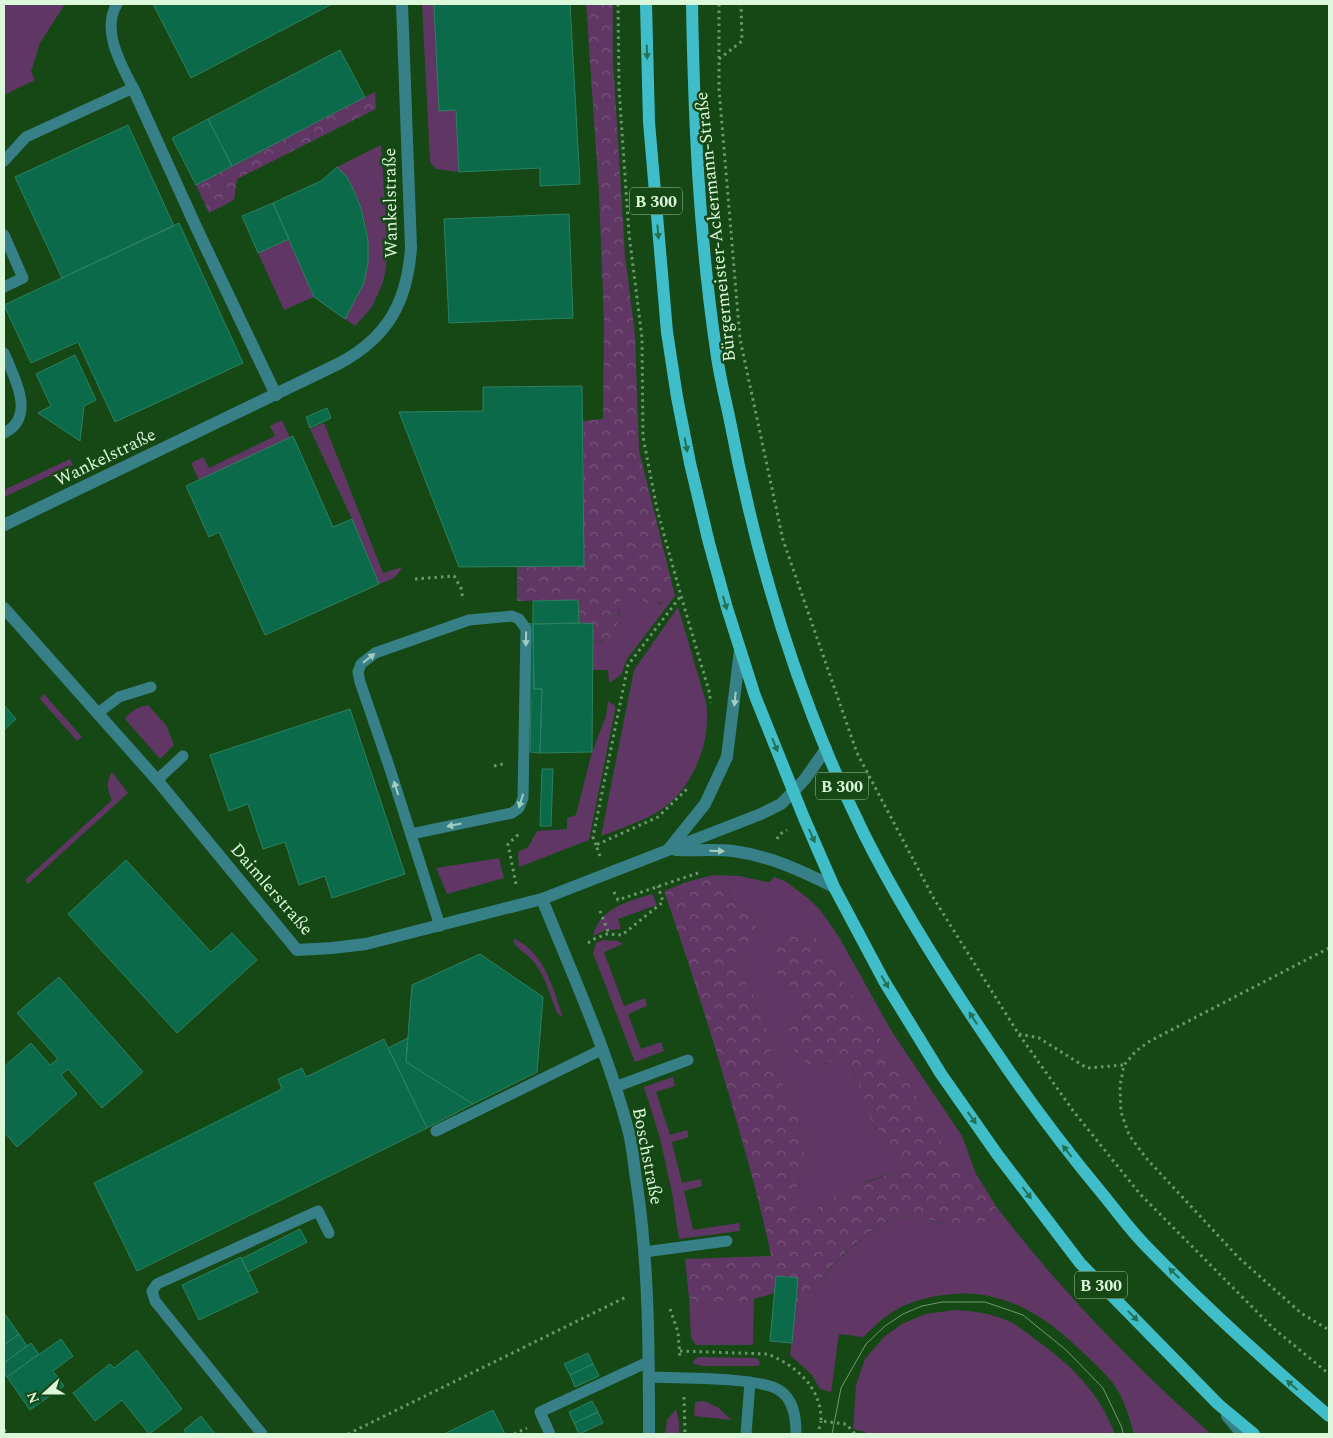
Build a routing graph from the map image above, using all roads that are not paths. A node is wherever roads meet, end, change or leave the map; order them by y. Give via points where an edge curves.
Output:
1 (117, 4) edge
2 (402, 4) edge
3 (646, 4) edge
4 (692, 4) edge
5 (133, 88) junction
6 (4, 161) edge
7 (4, 235) edge
8 (4, 287) edge
9 (4, 353) edge
10 (276, 395) junction
11 (4, 432) edge
12 (4, 525) edge
13 (4, 608) edge
14 (740, 650) junction
15 (151, 687) dead end
16 (98, 713) junction
17 (826, 749) junction
18 (183, 756) dead end
19 (157, 780) junction
20 (794, 791) junction
21 (411, 834) junction
22 (668, 850) junction
23 (834, 886) junction
24 (542, 899) junction
25 (440, 926) junction
26 (603, 1049) junction
27 (688, 1060) dead end
28 (615, 1087) junction
29 (436, 1131) dead end
30 (329, 1233) dead end
31 (727, 1242) dead end
32 (644, 1252) junction
33 (648, 1362) junction
34 (649, 1377) junction
35 (750, 1382) junction
36 (1218, 1404) junction
37 (1329, 1416) edge
38 (262, 1434) edge
39 (550, 1434) edge
40 (649, 1434) edge
41 (746, 1434) edge
42 (796, 1434) edge
43 (1242, 1434) edge
44 (1254, 1434) edge

1 - 5 lane via 111,29 115,49
2 - 10 street, Wankelstraße via 411,248 401,298 372,343 357,354
3 -> 14 main road, B 300 via 651,142 676,397 708,543
4 - 17 main road, Bürgermeister-Ackermann-Straße / B 300 via 694,104 702,226 716,351 740,477 768,582 798,679
5 - 6 lane via 26,137
5 - 10 street
7 - 8 lane via 23,278
9 - 11 lane via 20,392 20,417 12,429
10 - 12 street, Wankelstraße
13 - 16 street, Daimlerstraße
14 -> 20 main road, B 300
14 -> 22 street, Daimlerstraße via 727,757 705,804
15 - 16 lane via 119,697
16 - 19 street, Daimlerstraße
17 - 20 street, Daimlerstraße
37 -> 17 main road, Bürgermeister-Ackermann-Straße / B 300 via 1259,1356 1144,1244 1066,1151 994,1049 909,916 866,837
18 - 19 lane
19 - 25 street, Daimlerstraße via 297,950 366,944
20 - 22 street, Daimlerstraße via 781,804 760,814
20 -> 23 main road, B 300
21 -> 21 lane via 360,682 358,672 361,664 375,653 469,620 512,616 519,619 526,629 523,798 519,808 512,813
21 - 25 lane
22 -> 23 street, Daimlerstraße via 733,851 768,858
22 - 24 street, Daimlerstraße
23 -> 36 main road, B 300 via 884,981 941,1074 997,1154 1080,1262
24 - 25 street, Daimlerstraße
24 - 26 street, Boschstraße
26 - 28 street, Boschstraße
26 - 29 lane
27 - 28 lane
28 - 32 street, Boschstraße via 630,1134
30 - 38 lane via 318,1211 156,1284 152,1291 155,1300
31 - 32 lane
32 - 33 street, Boschstraße
33 - 34 street, Boschstraße
33 - 39 lane via 540,1412
34 - 35 lane
34 - 40 street, Boschstraße
35 - 41 lane
35 - 42 lane via 780,1390 796,1416
36 - 43 street
36 - 44 main road, B 300

